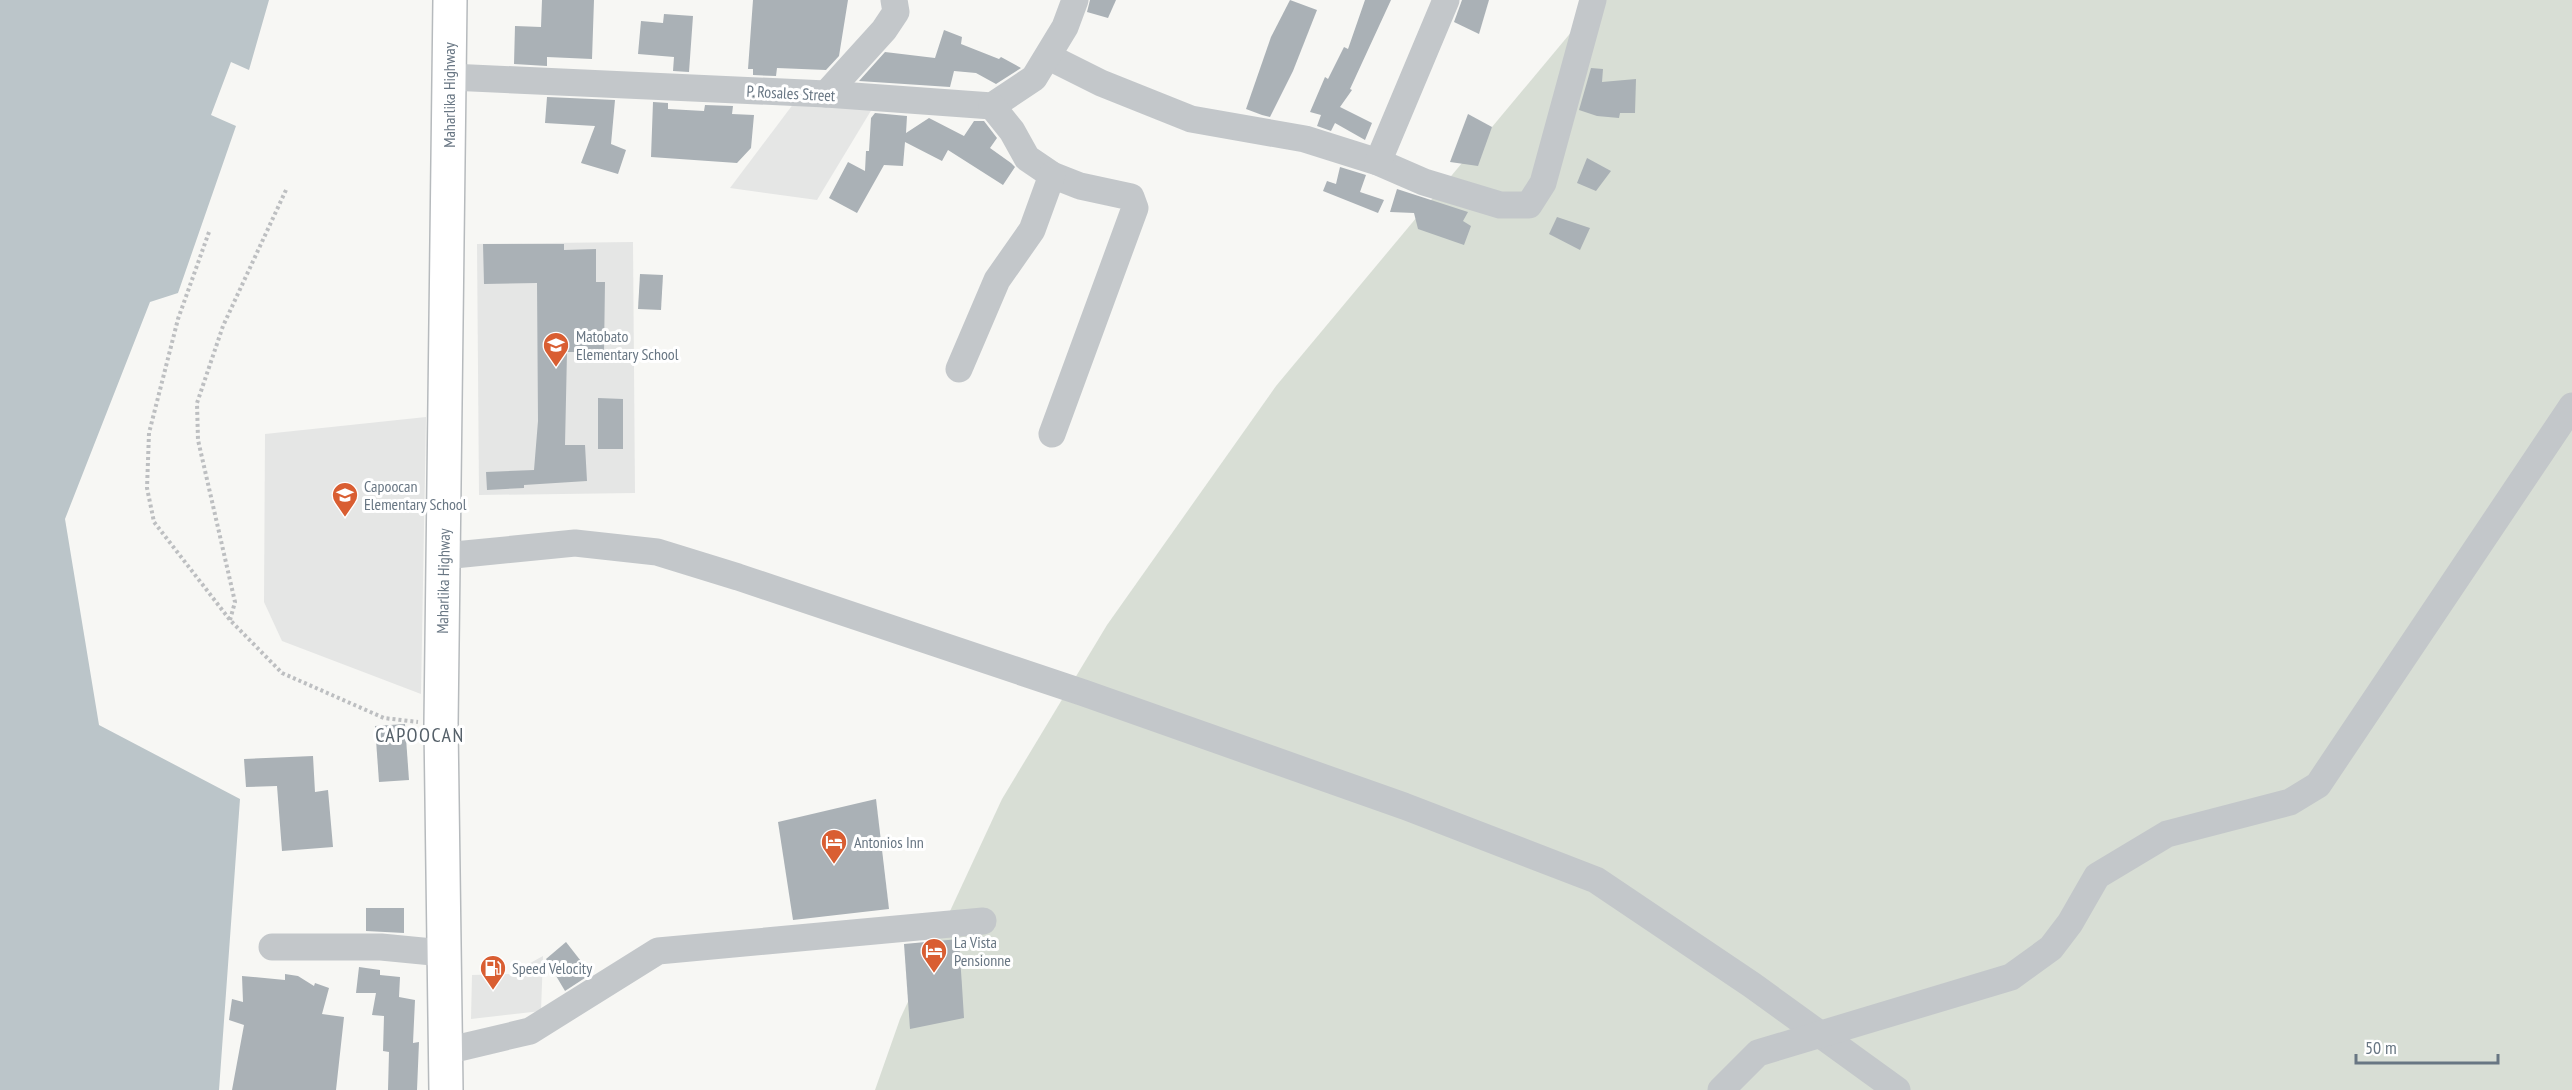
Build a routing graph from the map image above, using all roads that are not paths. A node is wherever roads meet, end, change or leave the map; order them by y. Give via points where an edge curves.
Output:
1 (450, 0) edge
2 (894, 0) edge
3 (1075, 0) edge
4 (1446, 0) edge
5 (1593, 0) edge
6 (1048, 57) junction
7 (450, 77) junction
8 (826, 94) junction
9 (992, 106) junction
10 (1378, 162) junction
11 (1052, 175) junction
12 (959, 369) dead end
13 (2572, 406) edge
14 (1052, 435) dead end
15 (444, 556) junction
16 (983, 921) dead end
17 (272, 947) dead end
18 (443, 953) junction
19 (1822, 1033) junction
20 (446, 1051) junction
21 (446, 1090) edge
22 (1722, 1090) edge
23 (1897, 1090) edge

1 - 7 main road, Maharlika Highway
2 - 8 street via 896,12 884,30
3 - 6 street
4 - 10 street
5 - 10 street via 1542,183 1529,205 1500,206 1424,182
6 - 9 street via 1034,78
6 - 10 street via 1191,119 1305,139
7 - 8 street, P. Rosales Street
7 - 15 main road, Maharlika Highway
8 - 9 street, P. Rosales Street
9 - 11 street via 1027,158
11 - 12 street via 1032,230 997,280
11 - 14 street via 1080,186 1131,196 1135,208
13 - 19 street via 2318,784 2290,802 2167,834 2097,876 2051,948 2011,977
15 - 18 main road, Maharlika Highway
15 - 19 street via 575,543 657,552 1151,716 1404,806 1596,880
16 - 20 street via 658,951 530,1031
17 - 18 street via 381,947
18 - 20 main road, Maharlika Highway
19 - 22 street via 1758,1053
19 - 23 street
20 - 21 main road, Maharlika Highway

